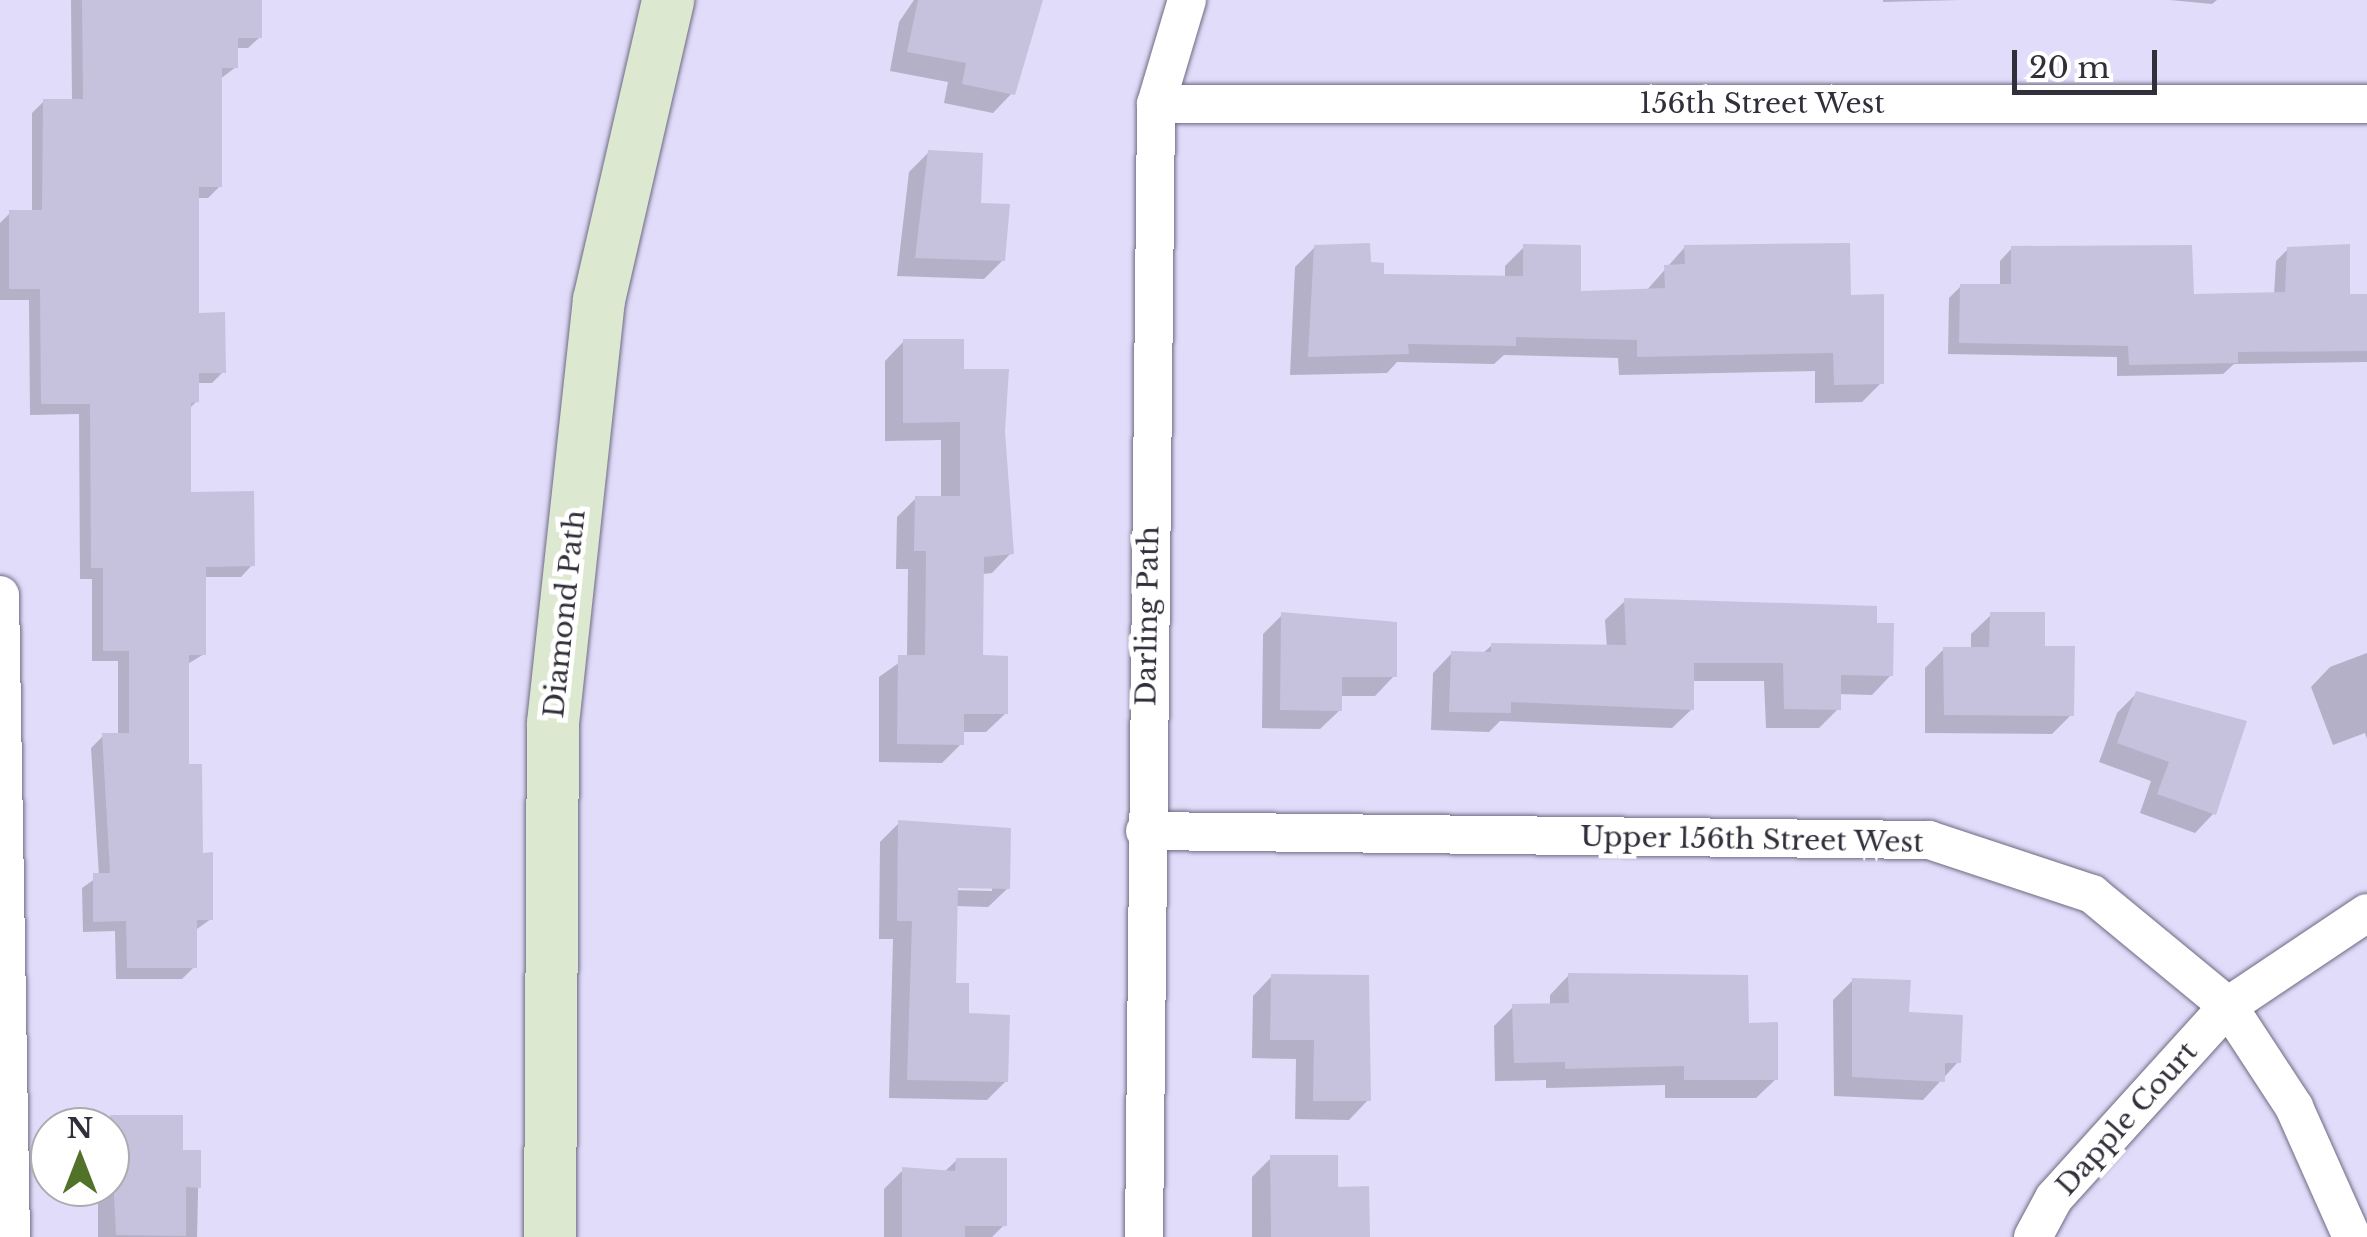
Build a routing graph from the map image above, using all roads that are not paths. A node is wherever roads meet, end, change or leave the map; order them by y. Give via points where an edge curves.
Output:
1 (668, 0) edge
2 (1187, 0) edge
3 (1156, 104) junction
4 (2367, 104) edge
5 (0, 596) edge
6 (1145, 831) junction
7 (2367, 913) edge
8 (2228, 1006) junction
9 (11, 1237) edge
10 (550, 1237) edge
11 (1144, 1237) edge
12 (2033, 1237) edge
13 (2352, 1237) edge

1 - 10 street, Diamond Path via 599,300 553,723
2 - 3 street, Darling Path
3 - 4 street, 156th Street West
3 - 6 street, Darling Path
5 - 9 street
6 - 8 street, Upper 156th Street West via 1929,840 2092,894
6 - 11 street, Darling Path
7 - 8 street, Dapple Court
8 - 12 street, Dapple Court via 2054,1198
8 - 13 street, Upper 156th Street West via 2294,1107

